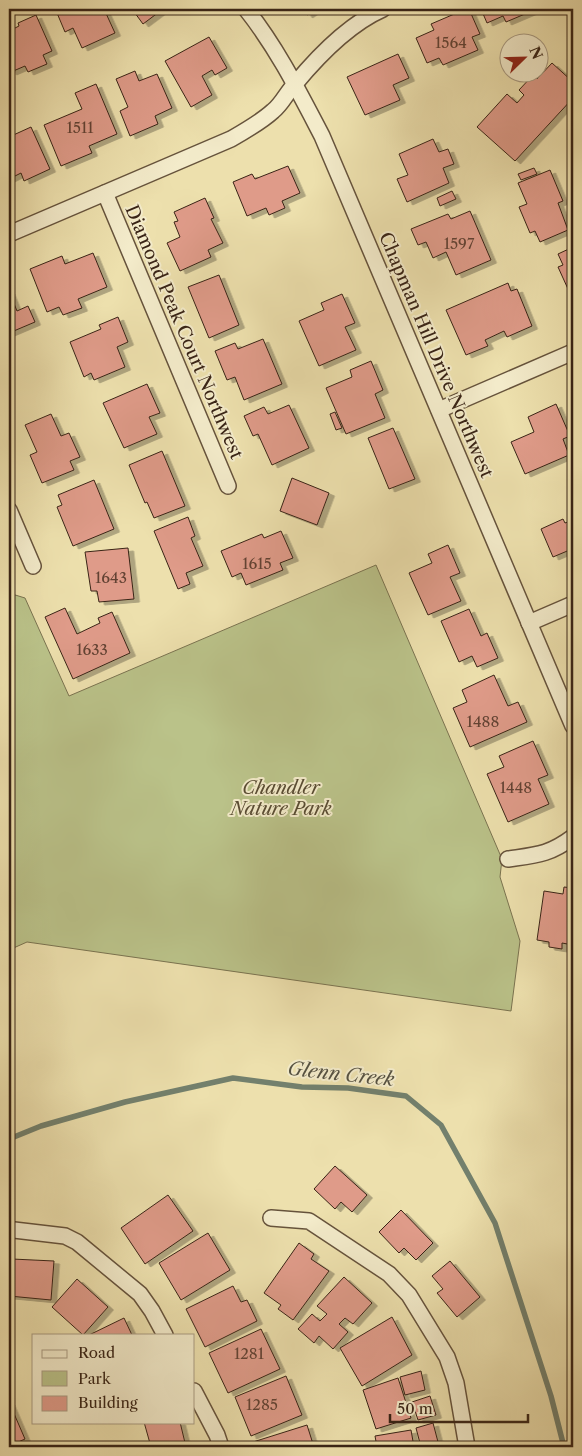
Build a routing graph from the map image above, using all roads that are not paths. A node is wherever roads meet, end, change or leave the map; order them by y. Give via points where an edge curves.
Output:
1 (246, 9) edge
2 (383, 9) edge
3 (295, 84) junction
4 (105, 193) junction
5 (9, 234) edge
6 (573, 352) edge
7 (439, 410) junction
8 (228, 486) dead end
9 (9, 510) edge
10 (33, 566) dead end
11 (573, 604) edge
12 (529, 623) junction
13 (573, 726) edge
14 (573, 837) edge
15 (508, 859) dead end
16 (271, 1218) dead end
17 (14, 1230) dead end
18 (164, 1334) edge
19 (195, 1393) edge
20 (221, 1447) edge
21 (467, 1447) edge

1 - 3 street, Chapman Hill Drive Northwest
2 - 3 street via 344,34
3 - 4 street via 274,110 231,139
3 - 7 street, Chapman Hill Drive Northwest via 322,136
4 - 5 street
4 - 8 street, Diamond Peak Court Northwest
6 - 7 street
7 - 12 street, Chapman Hill Drive Northwest
9 - 10 street
11 - 12 street
12 - 13 street, Chapman Hill Drive Northwest
14 - 15 street via 542,855
16 - 21 street via 309,1221 389,1274 409,1295 447,1357 456,1383
17 - 18 street via 65,1236 77,1242 140,1294
19 - 20 street

